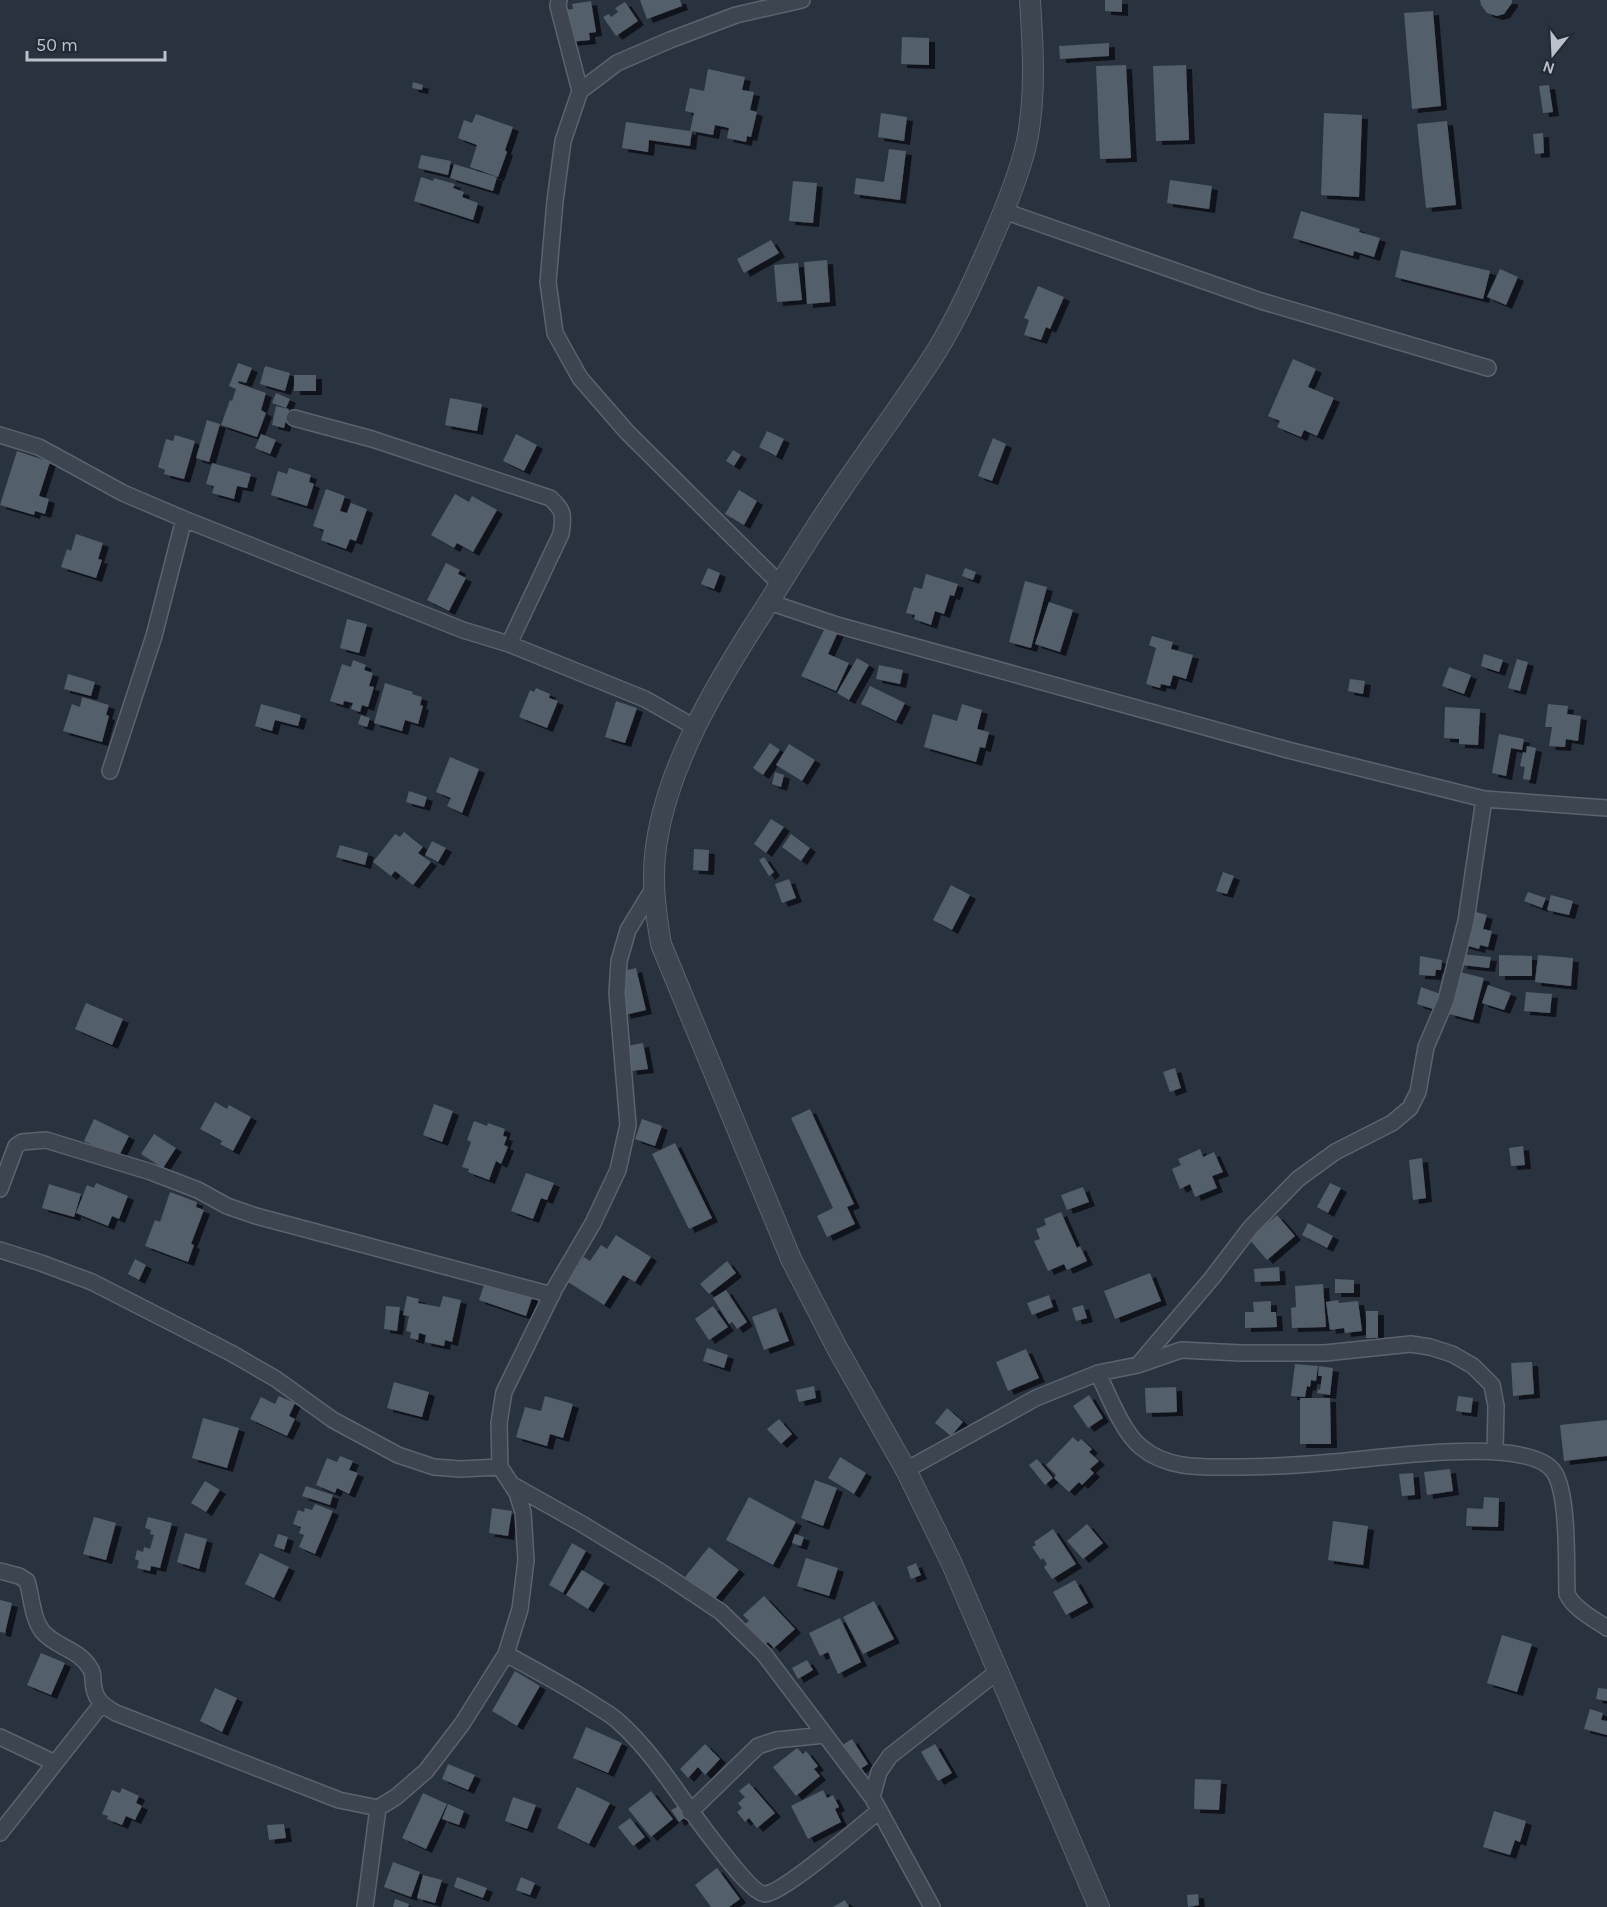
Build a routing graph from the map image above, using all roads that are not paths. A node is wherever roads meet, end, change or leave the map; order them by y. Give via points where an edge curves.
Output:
1 (559, 0) edge
2 (802, 0) edge
3 (1030, 0) edge
4 (580, 91) junction
5 (1004, 211) junction
6 (1488, 368) dead end
7 (294, 418) dead end
8 (0, 435) edge
9 (184, 519) junction
10 (779, 583) junction
11 (769, 602) junction
12 (509, 644) junction
13 (696, 728) junction
14 (110, 771) dead end
15 (1484, 799) junction
16 (1607, 808) edge
17 (653, 889) junction
18 (0, 1189) edge
19 (0, 1251) edge
20 (552, 1295) junction
21 (1138, 1365) junction
22 (1098, 1373) junction
23 (1495, 1451) junction
24 (500, 1467) junction
25 (906, 1470) junction
26 (512, 1484) junction
27 (0, 1571) edge
28 (1607, 1628) edge
29 (506, 1654) junction
30 (997, 1671) junction
31 (101, 1705) junction
32 (825, 1735) junction
33 (0, 1737) edge
34 (55, 1763) junction
35 (872, 1797) junction
36 (378, 1808) junction
37 (879, 1811) junction
38 (690, 1812) junction
39 (0, 1833) edge
40 (365, 1907) edge
41 (932, 1907) edge
42 (1099, 1907) edge

1 - 4 street
2 - 4 street via 736,15 670,40 617,63
3 - 5 street via 1033,94 1027,142
4 - 10 street via 563,141 555,201 548,282 555,333 580,378 627,432
5 - 6 street via 1261,301
5 - 10 street via 967,296 937,350
7 - 12 street via 372,439 539,494 560,507 561,534
8 - 9 street via 39,447 123,493
9 - 12 street via 463,630
9 - 14 street via 154,636
10 - 11 street
11 - 13 street via 730,662
11 - 15 street via 883,638 1288,750
12 - 13 street via 645,699
13 - 17 street via 663,812
15 - 16 street
15 - 21 street via 1466,921 1446,1000 1426,1047 1418,1092 1410,1108 1392,1123 1335,1152 1298,1179 1251,1227
17 - 20 street via 628,930 619,961 617,993 628,1125 618,1170
17 - 25 street via 661,944 792,1258
18 - 20 street via 16,1146 46,1140 151,1172 256,1216
19 - 24 street via 92,1282 231,1353 333,1420 398,1455 434,1467
20 - 24 street via 504,1392 499,1423
21 - 22 street
21 - 23 street via 1181,1350 1325,1353 1412,1344 1430,1347 1473,1366 1492,1385 1496,1406
22 - 23 street via 1116,1412 1140,1446 1158,1458 1189,1467 1254,1467
22 - 25 street via 1036,1398
23 - 28 street via 1532,1457 1554,1472 1563,1501 1569,1600
24 - 26 street
25 - 30 street via 970,1604
26 - 29 street via 523,1512 526,1560 520,1609
26 - 32 street via 721,1612 764,1653
27 - 31 street via 27,1581 41,1629 85,1660
29 - 36 street via 426,1772
29 - 38 street via 618,1720 644,1746
30 - 35 street via 890,1756 879,1772
30 - 42 street
31 - 34 street
31 - 36 street via 339,1800
32 - 35 street
32 - 38 street via 776,1740 758,1746
33 - 34 street
34 - 39 street
35 - 37 street
36 - 40 street
37 - 38 street via 805,1871 766,1894 759,1893 740,1873
37 - 41 street

